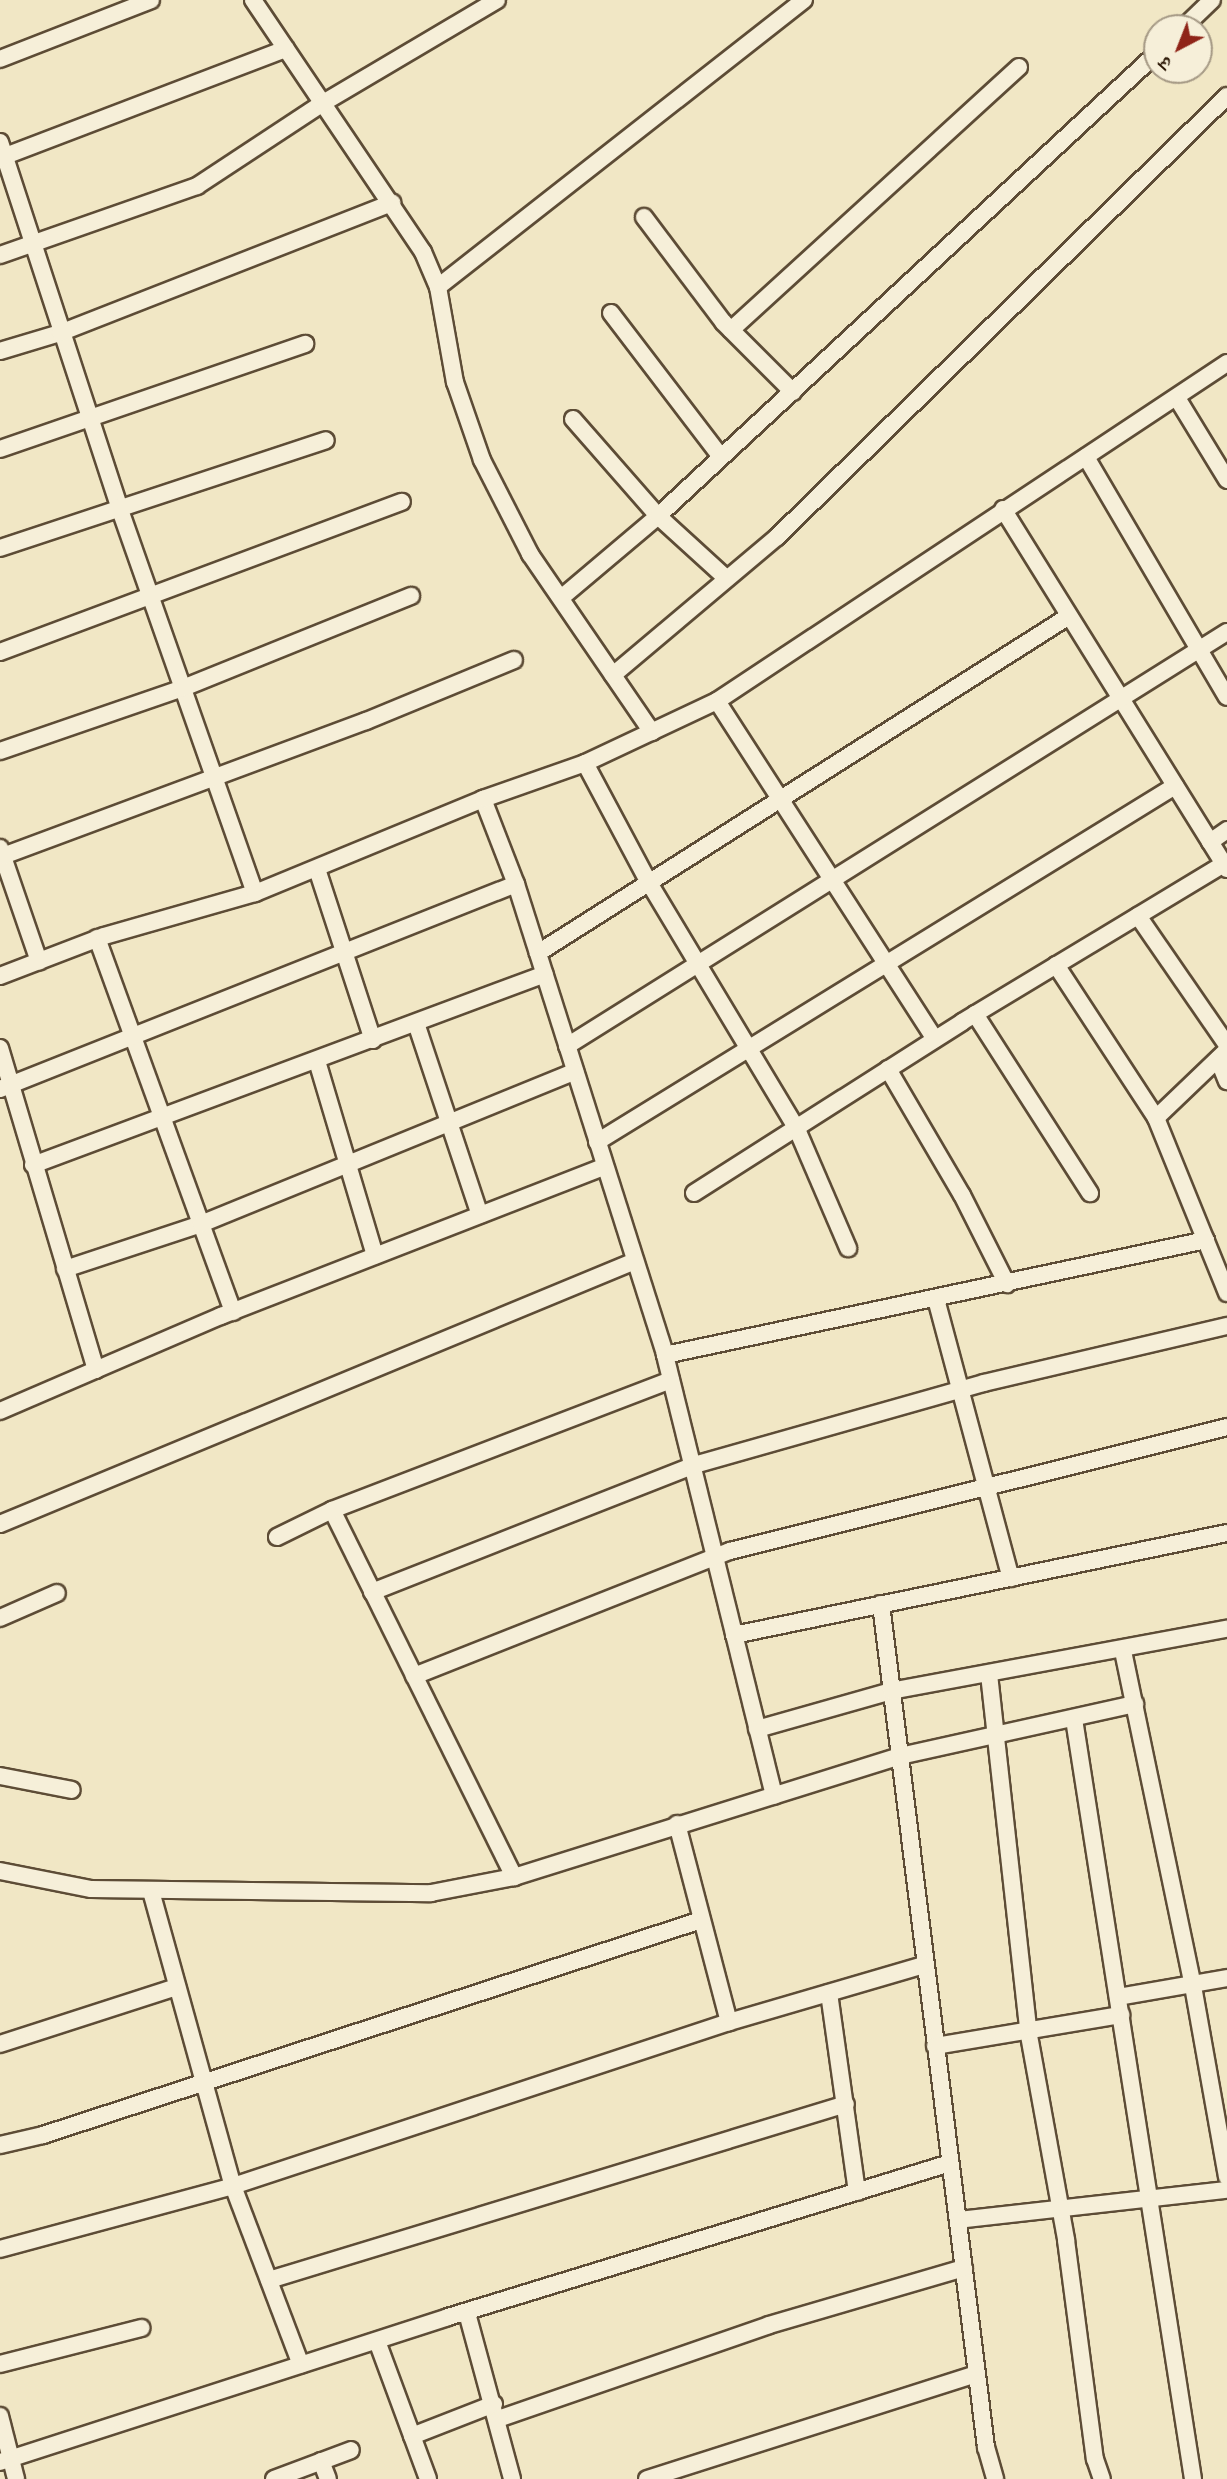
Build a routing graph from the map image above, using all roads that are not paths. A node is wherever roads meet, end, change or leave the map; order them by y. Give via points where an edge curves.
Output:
1 (151, 0) edge
2 (253, 0) edge
3 (497, 0) edge
4 (804, 0) edge
5 (1212, 0) edge
6 (1198, 14) edge
7 (286, 50) junction
8 (0, 58) edge
9 (1143, 66) edge
10 (1019, 67) dead end
11 (1227, 96) edge
12 (323, 103) junction
13 (2, 152) edge
14 (392, 203) junction
15 (644, 217) dead end
16 (32, 244) junction
17 (0, 255) edge
18 (438, 287) junction
19 (611, 313) dead end
20 (731, 330) junction
21 (60, 333) junction
22 (305, 344) dead end
23 (0, 351) edge
24 (1227, 363) edge
25 (793, 392) junction
26 (1177, 398) junction
27 (573, 419) dead end
28 (90, 422) junction
29 (326, 440) dead end
30 (0, 449) edge
31 (721, 457) junction
32 (1086, 457) junction
33 (1227, 480) edge
34 (402, 502) dead end
35 (119, 507) junction
36 (1003, 509) junction
37 (657, 516) junction
38 (0, 548) edge
39 (727, 579) junction
40 (150, 594) junction
41 (411, 596) dead end
42 (561, 598) junction
43 (1069, 616) junction
44 (1227, 632) edge
45 (1200, 651) junction
46 (0, 652) edge
47 (514, 660) dead end
48 (613, 675) junction
49 (184, 688) junction
50 (1227, 697) edge
51 (716, 701) junction
52 (1122, 702) junction
53 (652, 732) junction
54 (0, 751) edge
55 (585, 762) junction
56 (215, 776) junction
57 (1175, 786) junction
58 (779, 798) junction
59 (483, 799) junction
60 (1227, 830) edge
61 (1210, 842) junction
62 (1, 852) edge
63 (1225, 866) edge
64 (317, 869) junction
65 (648, 881) junction
66 (834, 882) junction
67 (516, 884) junction
68 (255, 893) junction
69 (1138, 916) junction
70 (97, 938) junction
71 (343, 953) junction
72 (538, 953) junction
73 (39, 961) junction
74 (886, 963) junction
75 (696, 964) junction
76 (1056, 965) junction
77 (545, 974) junction
78 (0, 976) edge
79 (975, 1014) junction
80 (416, 1023) junction
81 (133, 1036) junction
82 (935, 1039) junction
83 (373, 1040) junction
84 (567, 1046) junction
85 (747, 1047) junction
86 (0, 1048) edge
87 (1224, 1052) edge
88 (317, 1061) junction
89 (888, 1069) junction
90 (575, 1072) junction
91 (1227, 1081) edge
92 (4, 1088) edge
93 (1156, 1118) junction
94 (163, 1119) junction
95 (449, 1121) junction
96 (796, 1127) junction
97 (597, 1142) junction
98 (33, 1166) junction
99 (348, 1166) junction
100 (605, 1166) junction
101 (694, 1193) dead end
102 (1090, 1193) dead end
103 (480, 1215) junction
104 (201, 1224) junction
105 (1206, 1240) junction
106 (848, 1248) dead end
107 (374, 1256) junction
108 (635, 1261) junction
109 (65, 1269) junction
110 (1007, 1284) junction
111 (1227, 1293) edge
112 (936, 1299) junction
113 (233, 1312) junction
114 (1227, 1326) edge
115 (665, 1355) junction
116 (96, 1370) junction
117 (671, 1380) junction
118 (964, 1388) junction
119 (2, 1404) edge
120 (1227, 1427) edge
121 (694, 1465) junction
122 (988, 1484) junction
123 (331, 1510) junction
124 (0, 1524) edge
125 (1227, 1533) edge
126 (277, 1537) dead end
127 (716, 1555) junction
128 (1011, 1578) junction
129 (372, 1592) junction
130 (57, 1593) dead end
131 (880, 1604) junction
132 (0, 1618) edge
133 (1227, 1629) edge
134 (734, 1635) junction
135 (1124, 1651) junction
136 (989, 1674) junction
137 (414, 1676) junction
138 (891, 1690) junction
139 (1135, 1704) junction
140 (1074, 1719) junction
141 (758, 1729) junction
142 (996, 1738) junction
143 (900, 1756) junction
144 (0, 1776) edge
145 (72, 1790) dead end
146 (774, 1796) junction
147 (677, 1824) junction
148 (0, 1871) edge
149 (514, 1877) junction
150 (151, 1891) junction
151 (701, 1920) junction
152 (923, 1965) junction
153 (1227, 1978) edge
154 (1193, 1986) junction
155 (177, 1987) junction
156 (829, 1993) junction
157 (1118, 1997) junction
158 (1121, 2015) junction
159 (729, 2022) junction
160 (1028, 2030) junction
161 (0, 2044) edge
162 (935, 2046) junction
163 (203, 2082) junction
164 (846, 2104) junction
165 (0, 2145) edge
166 (950, 2164) junction
167 (1227, 2176) edge
168 (233, 2186) junction
169 (1227, 2190) edge
170 (857, 2192) junction
171 (1147, 2200) junction
172 (1060, 2206) junction
173 (958, 2220) junction
174 (0, 2249) edge
175 (964, 2268) junction
176 (268, 2280) junction
177 (467, 2312) junction
178 (141, 2328) dead end
179 (377, 2340) junction
180 (0, 2364) edge
181 (301, 2365) junction
182 (977, 2374) junction
183 (496, 2412) junction
184 (0, 2416) edge
185 (412, 2435) junction
186 (351, 2450) dead end
187 (5, 2461) edge
188 (321, 2461) junction
189 (16, 2479) edge
190 (274, 2479) edge
191 (328, 2479) edge
192 (428, 2479) edge
193 (512, 2479) edge
194 (647, 2479) edge
195 (995, 2479) edge
196 (1102, 2479) edge
197 (1193, 2479) edge

1 - 8 street
2 - 7 street
3 - 12 street
4 - 18 street
5 - 6 street
7 - 12 street
7 - 13 street
9 - 25 street
10 - 20 street
11 - 39 street via 777,537
12 - 14 street
12 - 16 street via 197,186
13 - 16 street
14 - 18 street via 423,252
14 - 21 street
15 - 20 street
16 - 17 street
16 - 21 street
18 - 42 street via 455,382 482,460 530,554
19 - 31 street
20 - 25 street
21 - 23 street
21 - 28 street
22 - 28 street
24 - 26 street
25 - 31 street
26 - 32 street
26 - 33 street
27 - 37 street
28 - 30 street
28 - 35 street
29 - 35 street
31 - 37 street
32 - 36 street
32 - 45 street
34 - 40 street
35 - 38 street
35 - 40 street
36 - 43 street
36 - 51 street
37 - 39 street
37 - 42 street
39 - 48 street
40 - 46 street
40 - 49 street
41 - 49 street
42 - 48 street
43 - 52 street
43 - 58 street
44 - 45 street
45 - 50 street
45 - 52 street
47 - 56 street
48 - 53 street
49 - 54 street
49 - 56 street
51 - 53 street
51 - 58 street
52 - 57 street
52 - 66 street
53 - 55 street
55 - 59 street
55 - 65 street
56 - 62 street
56 - 68 street
57 - 61 street
57 - 74 street
58 - 65 street
58 - 66 street
59 - 64 street
59 - 67 street
60 - 61 street
61 - 63 street
62 - 73 street
63 - 69 street
64 - 68 street
64 - 71 street
65 - 72 street
65 - 75 street
66 - 74 street
66 - 75 street
67 - 71 street
67 - 72 street
68 - 70 street
69 - 76 street
69 - 87 street
70 - 73 street
70 - 81 street
71 - 81 street
71 - 83 street
72 - 77 street
73 - 78 street
74 - 82 street
74 - 85 street
75 - 84 street
75 - 85 street
76 - 79 street
76 - 93 street
77 - 80 street
77 - 84 street
79 - 82 street
79 - 102 street
80 - 83 street
80 - 95 street
81 - 92 street
81 - 94 street
82 - 89 street
83 - 88 street
84 - 90 street
85 - 96 street
85 - 97 street
86 - 92 street
87 - 91 street
87 - 93 street
88 - 94 street
88 - 99 street
89 - 96 street
89 - 110 street via 962,1195
90 - 95 street
90 - 97 street
92 - 98 street
93 - 105 street
94 - 98 street
94 - 104 street
95 - 99 street
95 - 103 street
96 - 101 street
96 - 106 street
97 - 100 street
98 - 109 street
99 - 104 street
99 - 107 street
100 - 103 street
100 - 108 street
103 - 107 street
104 - 109 street
104 - 113 street
105 - 110 street
105 - 111 street
107 - 113 street
108 - 115 street
108 - 124 street
109 - 116 street
110 - 112 street
112 - 115 street
112 - 118 street
113 - 116 street
114 - 118 street
115 - 117 street
116 - 119 street
117 - 121 street
117 - 123 street
118 - 121 street
118 - 122 street
120 - 122 street
121 - 127 street
121 - 129 street
122 - 127 street
122 - 128 street
123 - 126 street
123 - 129 street
125 - 128 street
127 - 134 street
127 - 137 street
128 - 131 street
129 - 137 street
130 - 132 street
131 - 134 street
131 - 138 street
133 - 135 street
134 - 141 street
135 - 136 street
135 - 139 street
136 - 138 street
136 - 142 street
137 - 149 street
138 - 141 street
138 - 143 street
139 - 140 street
139 - 154 street
140 - 142 street
140 - 157 street
141 - 146 street
142 - 143 street
142 - 160 street
143 - 146 street
143 - 152 street
144 - 145 street
146 - 147 street
147 - 149 street
147 - 151 street
148 - 150 street via 91,1889
149 - 150 street via 431,1893
150 - 155 street
151 - 159 street
151 - 163 street
152 - 156 street
152 - 162 street
153 - 154 street
154 - 157 street
154 - 167 street
155 - 161 street
155 - 163 street
156 - 159 street
156 - 164 street
157 - 158 street
158 - 160 street
158 - 171 street
159 - 168 street
160 - 162 street
160 - 172 street
162 - 166 street
163 - 165 street
163 - 168 street
164 - 170 street
164 - 176 street
166 - 170 street
166 - 173 street
168 - 174 street
168 - 176 street
169 - 171 street
170 - 177 street
171 - 172 street
171 - 197 street
172 - 173 street
172 - 196 street via 1095,2459
173 - 175 street
175 - 182 street
175 - 183 street
176 - 181 street
177 - 179 street
177 - 183 street
178 - 180 street
179 - 181 street
179 - 185 street
181 - 187 street
182 - 194 street
182 - 195 street
183 - 185 street
183 - 193 street
184 - 187 street
185 - 192 street
186 - 188 street
187 - 189 street
188 - 190 street
188 - 191 street

